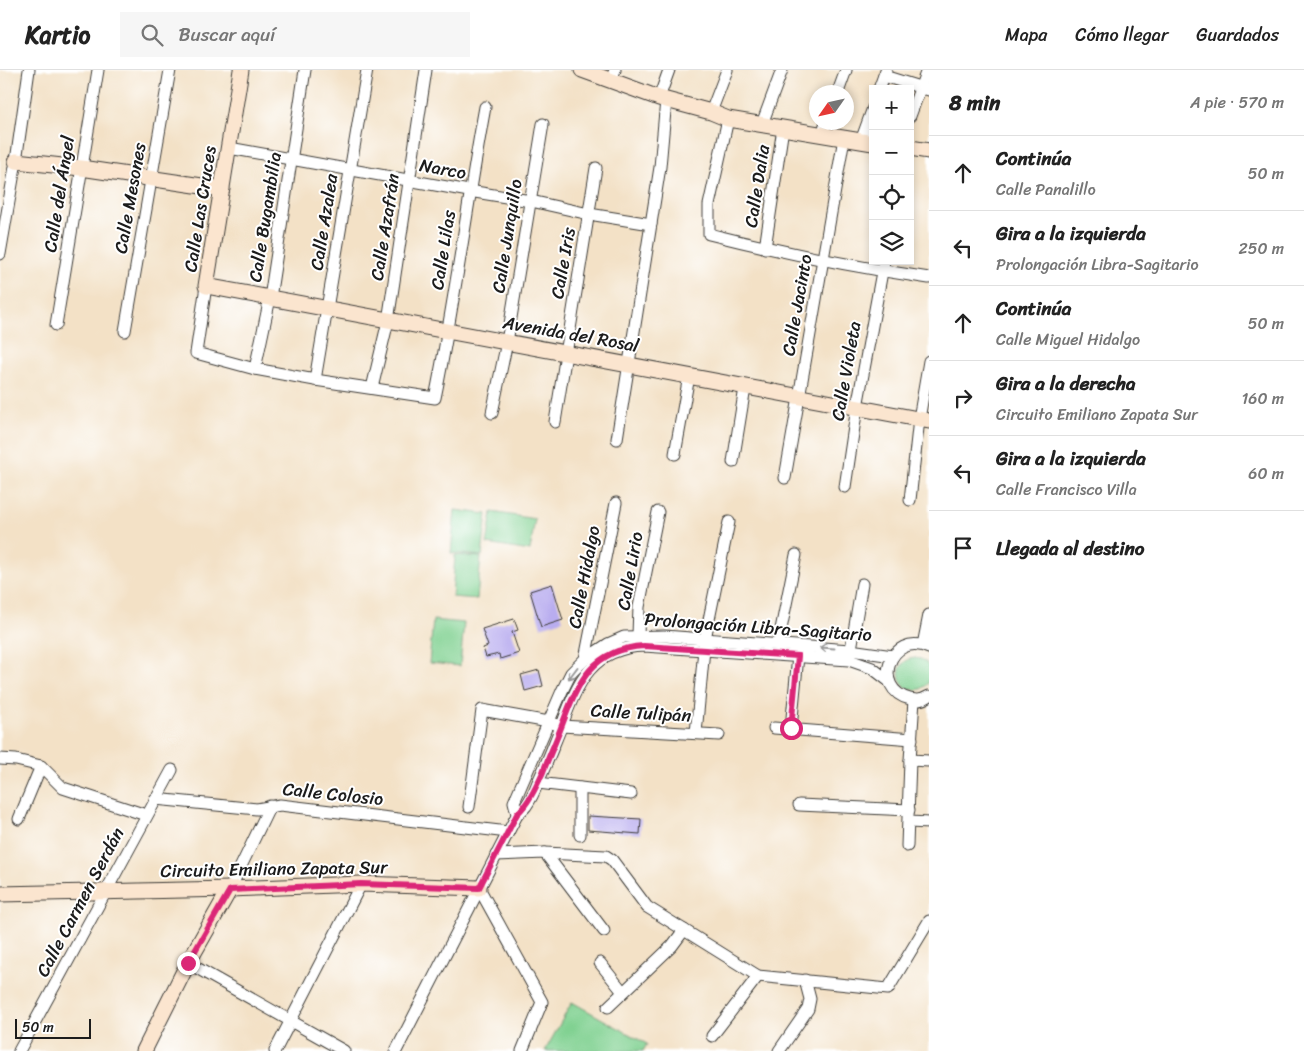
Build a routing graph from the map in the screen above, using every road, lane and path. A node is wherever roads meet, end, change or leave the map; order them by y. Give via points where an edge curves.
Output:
1 (30, 70) edge
2 (98, 70) edge
3 (170, 70) edge
4 (241, 70) edge
5 (306, 70) edge
6 (367, 70) edge
7 (426, 70) edge
8 (582, 70) edge
9 (670, 70) edge
10 (727, 70) edge
11 (782, 70) edge
12 (846, 70) edge
13 (927, 70) edge
14 (885, 73) edge
15 (613, 75) edge
16 (841, 85) edge
17 (880, 85) edge
18 (925, 89) edge
19 (662, 99) junction
20 (485, 107) dead end
21 (914, 109) edge
22 (711, 112) junction
23 (728, 119) junction
24 (543, 124) dead end
25 (762, 124) junction
26 (783, 128) junction
27 (809, 128) edge
28 (828, 130) edge
29 (844, 138) junction
30 (867, 142) edge
31 (229, 148) junction
32 (914, 149) edge
33 (929, 151) edge
34 (291, 159) junction
35 (16, 161) junction
36 (81, 168) junction
37 (596, 168) dead end
38 (350, 169) junction
39 (151, 178) junction
40 (410, 181) junction
41 (222, 189) junction
42 (470, 192) junction
43 (531, 201) junction
44 (589, 214) junction
45 (651, 224) junction
46 (765, 248) junction
47 (0, 254) edge
48 (823, 259) junction
49 (883, 266) edge
50 (929, 278) edge
51 (206, 286) junction
52 (270, 298) junction
53 (328, 309) junction
54 (388, 321) junction
55 (56, 325) dead end
56 (448, 331) junction
57 (125, 332) dead end
58 (507, 342) junction
59 (566, 352) junction
60 (929, 361) edge
61 (629, 364) junction
62 (254, 368) junction
63 (689, 376) junction
64 (315, 380) junction
65 (372, 388) junction
66 (745, 388) junction
67 (799, 397) junction
68 (857, 407) junction
69 (492, 413) dead end
70 (924, 420) edge
71 (554, 422) dead end
72 (617, 439) dead end
73 (675, 454) dead end
74 (733, 462) dead end
75 (786, 478) dead end
76 (845, 487) dead end
77 (910, 500) dead end
78 (616, 503) dead end
79 (658, 512) dead end
80 (728, 522) dead end
81 (796, 555) dead end
82 (862, 584) dead end
83 (929, 615) edge
84 (638, 635) junction
85 (705, 639) junction
86 (778, 644) junction
87 (926, 647) edge
88 (704, 651) junction
89 (850, 655) junction
90 (798, 656) junction
91 (893, 656) junction
92 (585, 658) junction
93 (889, 681) junction
94 (924, 699) edge
95 (550, 722) junction
96 (561, 726) junction
97 (774, 728) dead end
98 (791, 728) junction
99 (696, 733) junction
100 (719, 735) dead end
101 (912, 739) junction
102 (0, 759) edge
103 (910, 760) junction
104 (929, 761) edge
105 (41, 766) junction
106 (172, 770) dead end
107 (538, 783) junction
108 (580, 788) junction
109 (631, 794) dead end
110 (156, 798) junction
111 (799, 805) dead end
112 (270, 806) junction
113 (468, 806) dead end
114 (517, 814) junction
115 (146, 815) junction
116 (909, 816) junction
117 (18, 819) dead end
118 (929, 823) edge
119 (508, 832) junction
120 (580, 835) dead end
121 (907, 846) dead end
122 (545, 853) junction
123 (496, 855) junction
124 (361, 884) junction
125 (479, 888) junction
126 (230, 890) junction
127 (105, 892) junction
128 (0, 894) edge
129 (929, 922) edge
130 (684, 930) junction
131 (604, 931) dead end
132 (188, 963) junction
133 (600, 963) dead end
134 (758, 976) junction
135 (805, 980) junction
136 (623, 992) junction
137 (608, 1007) dead end
138 (290, 1021) junction
139 (712, 1036) dead end
140 (19, 1051) edge
141 (144, 1051) edge
142 (275, 1051) edge
143 (344, 1051) edge
144 (396, 1051) edge
145 (522, 1051) edge
146 (779, 1051) edge

1 - 35 street
2 - 36 street, Calle del Ángel
3 - 39 street, Calle Mesones
4 - 31 street, Calle Las Cruces
5 - 34 street, Calle Bugambilia
6 - 38 street, Calle Azalea
7 - 40 street, Calle Azafrán
8 - 15 street
9 - 19 street
10 - 22 street
11 - 25 street
12 - 16 street
13 - 18 street
14 - 17 street
14 - 18 street
15 - 19 street
18 - 21 street
19 - 22 street
19 - 45 street via 660,167
20 - 42 street, Calle Lilas
22 - 23 street
23 - 25 street
23 - 46 street via 709,206 709,234
24 - 43 street, Calle Junquillo
25 - 26 street
26 - 27 street
26 - 46 street, Calle Dalia
28 - 29 street
29 - 30 street
29 - 48 street, Calle Jacinto
31 - 34 street, Narco
31 - 41 street, Calle Las Cruces
32 - 33 street
34 - 38 street, Narco
34 - 52 street, Calle Bugambilia
35 - 36 street
35 - 47 street
36 - 39 street
36 - 55 street, Calle del Ángel
37 - 44 street, Calle Iris
38 - 40 street, Narco
38 - 53 street, Calle Azalea
39 - 41 street
39 - 57 street, Calle Mesones
40 - 42 street, Narco
40 - 54 street, Calle Azafrán
41 - 51 street, Calle Las Cruces
42 - 43 street, Narco
42 - 56 street, Calle Lilas
43 - 44 street, Narco
43 - 58 street, Calle Junquillo
44 - 45 street, Narco
44 - 59 street, Calle Iris
45 - 61 street
46 - 48 street
48 - 49 street
48 - 67 street, Calle Jacinto
49 - 50 street
49 - 68 street, Calle Violeta
51 - 52 street, Avenida del Rosal
51 - 62 street, Calle Las Cruces via 196,353
52 - 53 street, Avenida del Rosal
52 - 62 street, Calle Bugambilia
53 - 54 street, Avenida del Rosal
53 - 64 street, Calle Azalea
54 - 56 street, Avenida del Rosal
54 - 65 street, Calle Azafrán
56 - 58 street, Avenida del Rosal
56 - 65 street, Calle Lilas via 435,398
58 - 59 street, Avenida del Rosal
58 - 69 street, Calle Junquillo
59 - 61 street, Avenida del Rosal
59 - 71 street, Calle Iris
60 - 70 street
61 - 63 street, Avenida del Rosal
61 - 72 street
62 - 64 street
63 - 66 street, Avenida del Rosal
63 - 73 street
64 - 65 street
66 - 67 street, Avenida del Rosal
66 - 74 street
67 - 68 street, Avenida del Rosal
67 - 75 street, Calle Jacinto
68 - 70 street, Avenida del Rosal
68 - 76 street, Calle Violeta
70 - 77 street
78 - 92 street, Calle Hidalgo
79 - 84 street, Calle Lirio via 639,607
80 - 85 street
81 - 86 street
82 - 89 street
83 - 87 street
84 - 85 street, Prolongación Libra-Sagitario
84 - 92 street, Prolongación Libra-Sagitario via 624,637
85 - 86 street, Prolongación Libra-Sagitario
85 - 88 street
89 -> 86 street, Prolongación Libra-Sagitario
87 - 91 street via 906,646
88 - 90 street, Prolongación Libra-Sagitario
88 - 96 street, Prolongación Libra-Sagitario via 644,646 614,652 590,669 581,680
88 - 99 street
89 - 90 street, Prolongación Libra-Sagitario
89 - 91 street, Prolongación Libra-Sagitario
89 - 93 street, Prolongación Libra-Sagitario
90 - 98 street
91 - 93 street
92 -> 95 street, Prolongación Libra-Sagitario via 571,673
93 - 94 street, Prolongación Libra-Sagitario via 903,698
94 - 101 street
95 - 96 street, Calle Tulipán
95 - 113 street, Calle Tulipán via 482,710
95 - 114 street, Prolongación Libra-Sagitario via 514,802
96 - 99 street, Calle Tulipán
96 - 107 street, Prolongación Libra-Sagitario
97 - 98 street
98 - 101 street
99 - 100 street, Calle Tulipán
101 - 103 street
102 - 105 street
103 - 104 street
103 - 116 street
105 - 115 street via 63,788
105 - 117 street
106 - 110 street, Calle Carmen Serdán
107 - 108 street
107 - 114 street, Prolongación Libra-Sagitario via 526,806
108 - 109 street
108 - 120 street
110 - 112 street, Calle Colosio via 257,809
110 - 115 street, Calle Carmen Serdán
111 - 116 street
112 - 119 street, Calle Colosio
112 - 126 street
114 - 119 street
115 - 127 street, Calle Carmen Serdán
116 - 118 street
116 - 121 street
119 - 123 street
122 - 123 street
122 - 130 street via 606,856 647,907
122 - 131 street
123 - 125 street
124 - 125 street, Circuito Emiliano Zapata Sur
124 - 126 street, Circuito Emiliano Zapata Sur
124 - 138 street
125 - 144 street
125 - 145 street via 542,1002
126 - 127 street, Circuito Emiliano Zapata Sur
126 - 132 street
127 - 128 street, Circuito Emiliano Zapata Sur
127 - 140 street, Calle Carmen Serdán
129 - 135 street via 888,989
130 - 134 street
130 - 136 street via 672,946
132 - 138 street
132 - 141 street
133 - 136 street
134 - 135 street
134 - 139 street
135 - 146 street via 810,999 808,1009
136 - 137 street
138 - 142 street
138 - 143 street

